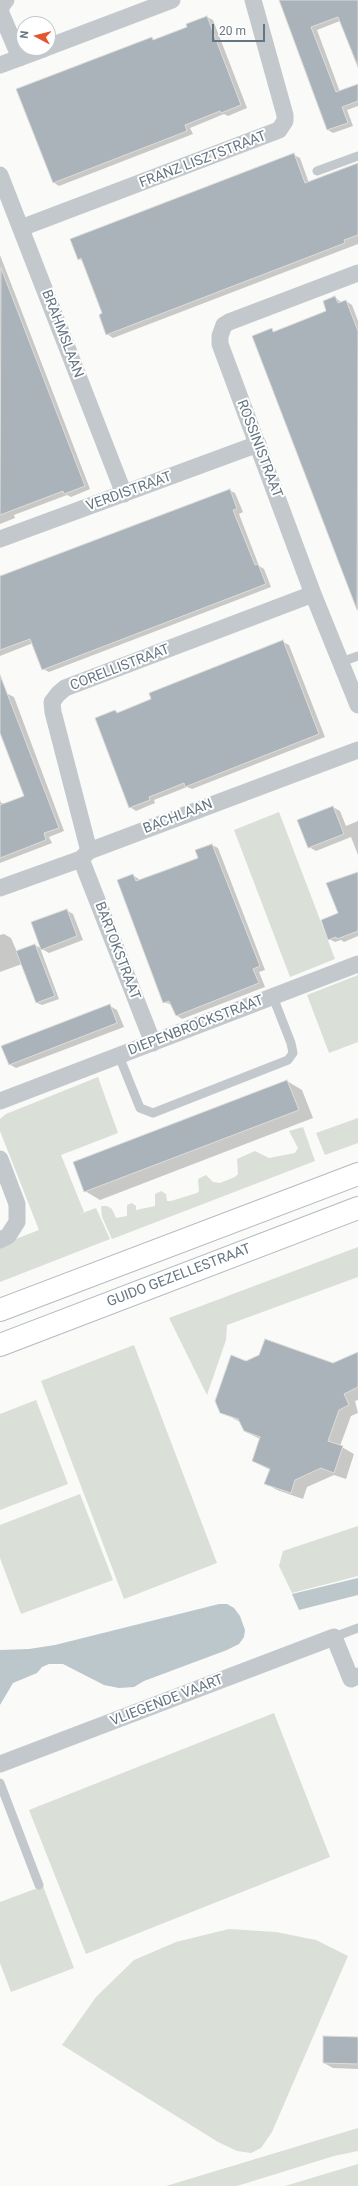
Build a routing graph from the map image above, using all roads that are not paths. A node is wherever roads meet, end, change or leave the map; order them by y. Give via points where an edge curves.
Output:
1 (6, 0) edge
2 (172, 0) edge
3 (253, 0) edge
4 (56, 45) edge
5 (25, 56) edge
6 (20, 58) junction
7 (0, 65) edge
8 (358, 156) edge
9 (317, 171) dead end
10 (0, 175) edge
11 (21, 228) junction
12 (358, 273) edge
13 (258, 444) junction
14 (124, 494) junction
15 (0, 539) edge
16 (313, 594) junction
17 (358, 656) edge
18 (341, 662) junction
19 (358, 705) edge
20 (358, 750) edge
21 (85, 855) junction
22 (0, 888) edge
23 (358, 964) edge
24 (273, 997) junction
25 (153, 1043) junction
26 (119, 1056) junction
27 (0, 1101) edge
28 (0, 1159) edge
29 (358, 1174) edge
30 (358, 1208) edge
31 (0, 1240) edge
32 (0, 1310) edge
33 (0, 1345) edge
34 (358, 1628) edge
35 (334, 1637) junction
36 (358, 1676) edge
37 (0, 1764) edge
38 (0, 1783) edge
39 (39, 1885) dead end

1 - 6 street via 1,6 1,13
2 - 4 street
3 - 11 street, FRANZ LISZTSTRAAT via 285,115 285,121 279,130
5 - 6 street
6 - 7 street
8 - 9 lane
10 - 11 street, BRAHMSLAAN
11 - 14 street, BRAHMSLAAN
12 - 13 street, ROSSINISTRAAT via 224,325 220,344
13 - 14 street, VERDISTRAAT
13 - 16 street, ROSSINISTRAAT
14 - 15 street, VERDISTRAAT
16 - 18 street, ROSSINISTRAAT
16 - 21 street, CORELLISTRAAT via 65,688 58,694 52,702 52,712
17 - 18 lane
18 - 19 street, ROSSINISTRAAT
20 - 21 street, BACHLAAN
21 - 22 street, BACHLAAN
21 - 25 street, BARTOKSTRAAT
23 - 24 street, DIEPENBROCKSTRAAT
24 - 25 street, DIEPENBROCKSTRAAT
24 - 26 lane, DIEPENBROCKSTRAAT via 291,1043 293,1053 288,1060 153,1113 140,1108
25 - 26 street, DIEPENBROCKSTRAAT
26 - 27 street, DIEPENBROCKSTRAAT
28 - 31 street via 17,1204 17,1222 8,1236
29 - 32 main road
30 - 33 main road, GUIDO GEZELLESTRAAT
34 - 35 lane, VLIEGENDE VAART
35 - 36 street via 351,1679
35 - 37 street, VLIEGENDE VAART
38 - 39 lane

